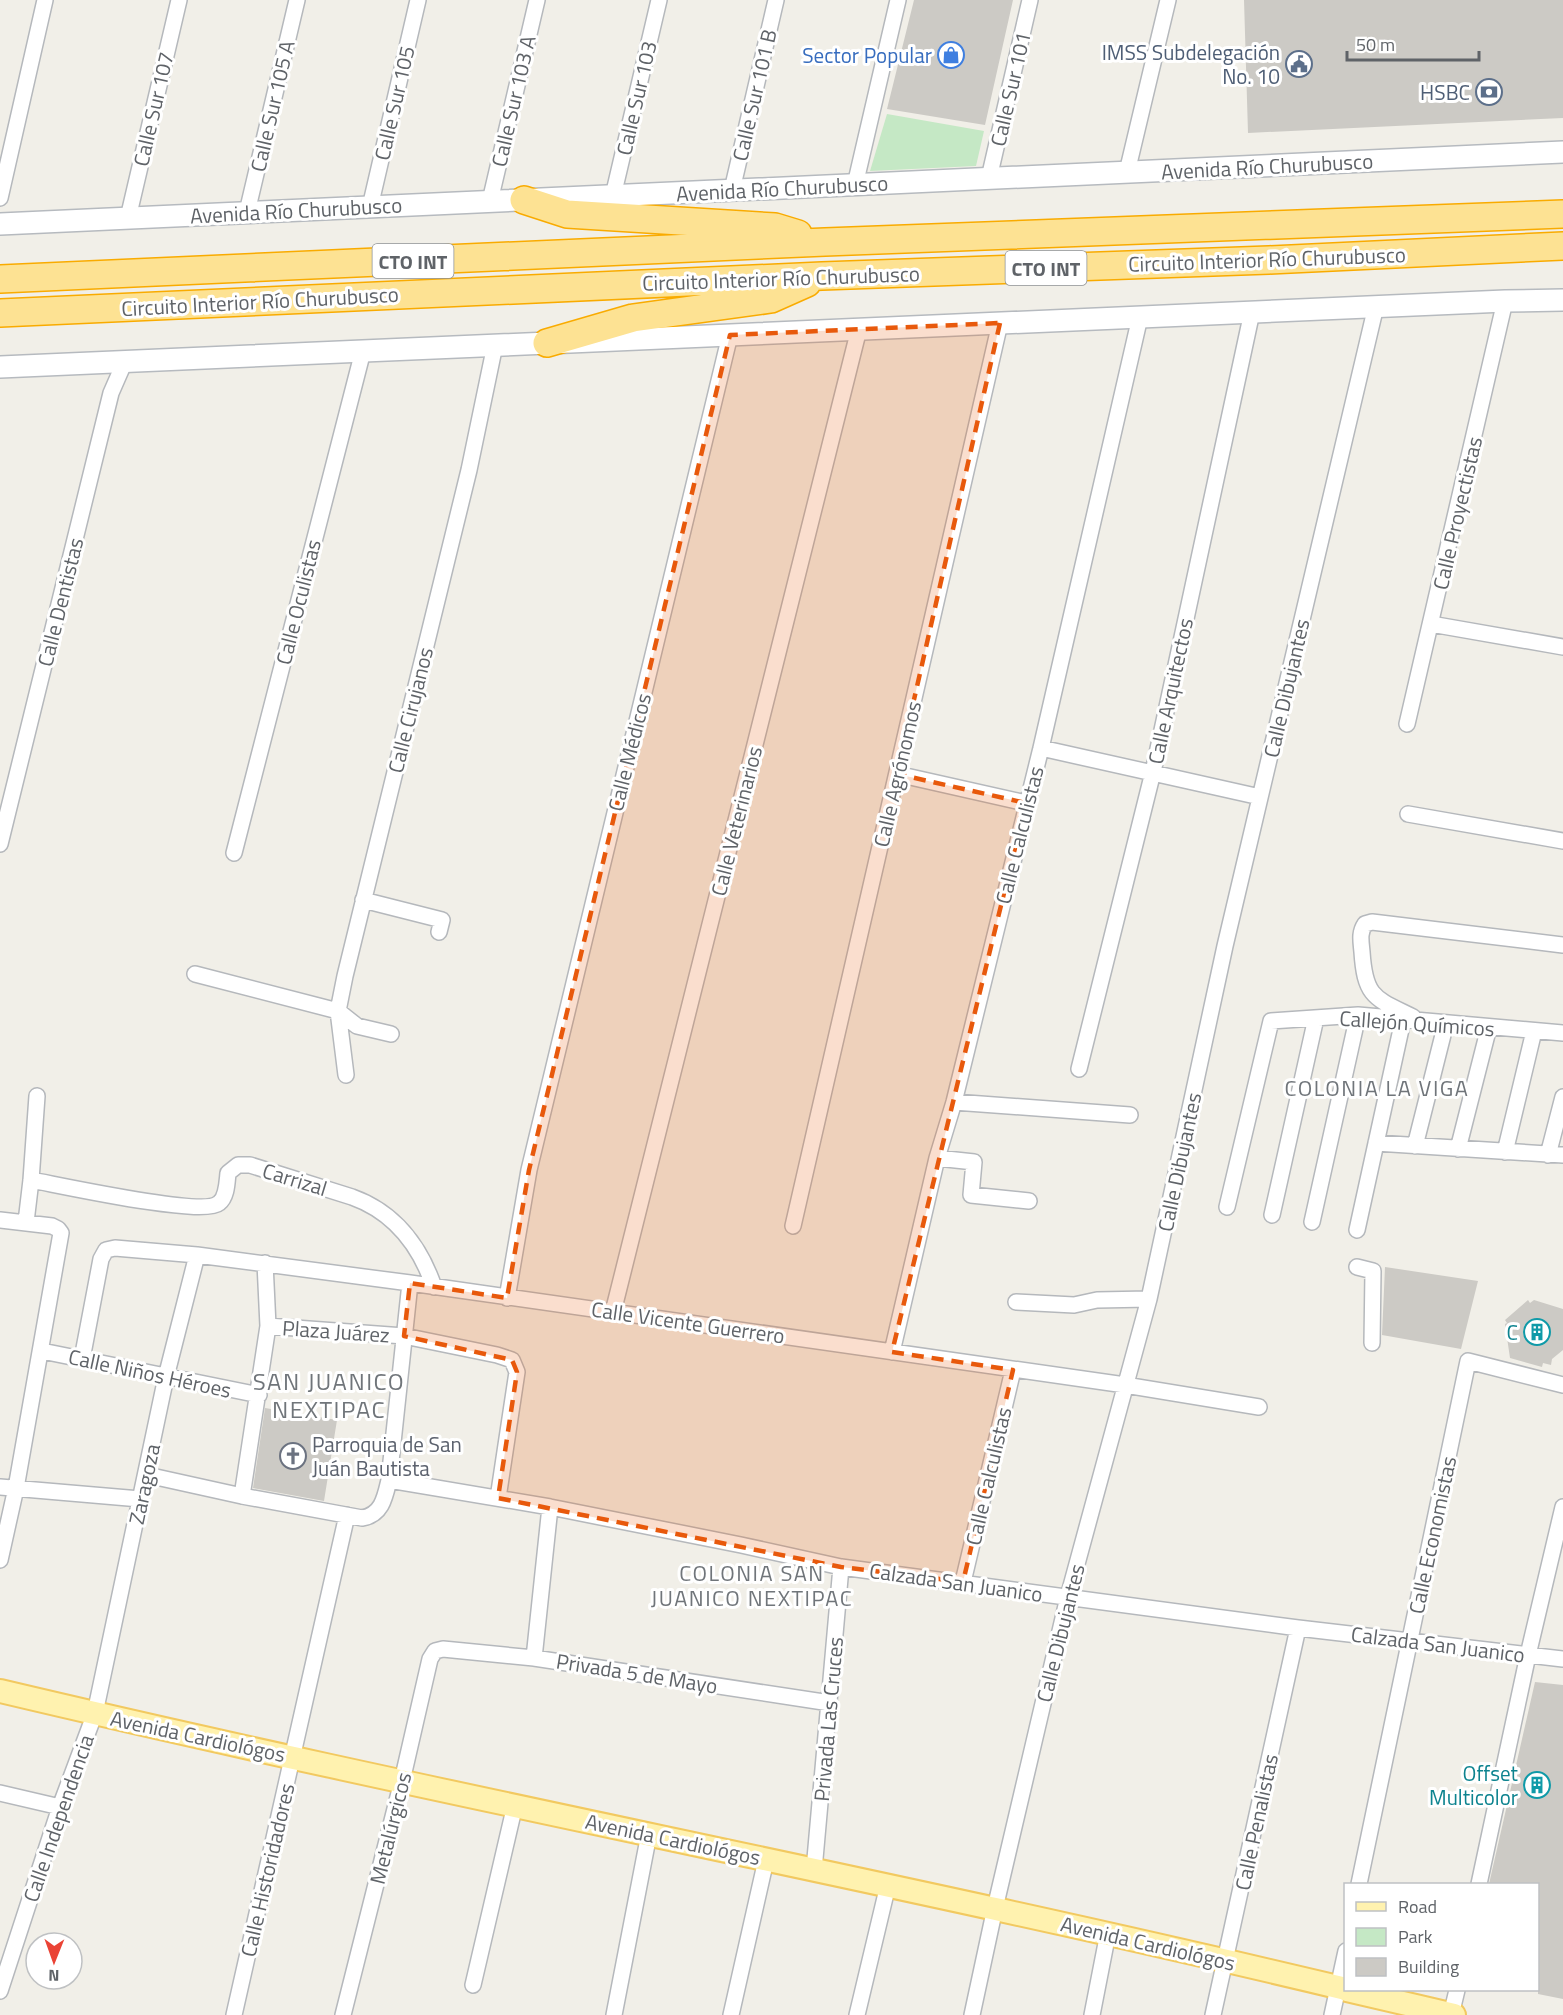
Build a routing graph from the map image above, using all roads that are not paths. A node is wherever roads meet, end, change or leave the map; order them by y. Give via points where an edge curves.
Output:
1 (45, 0) edge
2 (179, 0) edge
3 (297, 0) edge
4 (418, 0) edge
5 (537, 0) edge
6 (659, 0) edge
7 (776, 0) edge
8 (898, 0) edge
9 (1030, 0) edge
10 (1168, 0) edge
11 (1563, 152) edge
12 (1127, 172) junction
13 (989, 178) junction
14 (855, 185) junction
15 (732, 190) junction
16 (612, 196) junction
17 (0, 198) edge
18 (524, 200) junction
19 (490, 201) junction
20 (370, 207) junction
21 (247, 212) junction
22 (1563, 214) edge
23 (128, 218) junction
24 (0, 224) edge
25 (825, 242) junction
26 (1563, 246) edge
27 (822, 276) junction
28 (0, 279) edge
29 (1563, 300) edge
30 (1505, 301) junction
31 (1376, 306) junction
32 (1252, 312) junction
33 (0, 313) edge
34 (1140, 317) junction
35 (1000, 323) junction
36 (859, 329) junction
37 (730, 335) junction
38 (547, 343) junction
39 (495, 345) junction
40 (363, 351) junction
41 (124, 362) junction
42 (0, 367) edge
43 (1431, 624) junction
44 (1563, 647) edge
45 (1407, 724) dead end
46 (1041, 748) junction
47 (1153, 772) junction
48 (897, 774) junction
49 (1260, 797) junction
50 (1026, 803) junction
51 (1407, 814) dead end
52 (1563, 841) edge
53 (0, 844) edge
54 (234, 853) dead end
55 (363, 900) junction
56 (439, 932) dead end
57 (1563, 945) edge
58 (195, 974) dead end
59 (338, 1011) junction
60 (1358, 1016) junction
61 (1316, 1018) junction
62 (1403, 1020) junction
63 (1421, 1021) junction
64 (1446, 1023) junction
65 (1489, 1027) junction
66 (1534, 1031) junction
67 (391, 1034) dead end
68 (1563, 1034) edge
69 (1079, 1069) dead end
70 (346, 1075) dead end
71 (37, 1096) dead end
72 (1563, 1097) edge
73 (954, 1102) junction
74 (1130, 1115) dead end
75 (1376, 1143) junction
76 (1414, 1146) junction
77 (1458, 1149) junction
78 (1504, 1152) junction
79 (1556, 1155) edge
80 (937, 1158) junction
81 (32, 1180) junction
82 (1029, 1201) dead end
83 (1227, 1207) dead end
84 (1272, 1215) dead end
85 (0, 1220) edge
86 (26, 1222) junction
87 (1312, 1222) dead end
88 (793, 1226) dead end
89 (1357, 1230) dead end
90 (197, 1255) junction
91 (265, 1263) junction
92 (1357, 1267) dead end
93 (411, 1283) junction
94 (434, 1287) junction
95 (507, 1298) junction
96 (1149, 1299) junction
97 (1016, 1302) dead end
98 (613, 1312) junction
99 (268, 1326) junction
100 (404, 1336) junction
101 (1372, 1343) dead end
102 (42, 1351) junction
103 (892, 1352) junction
104 (82, 1359) junction
105 (1013, 1370) junction
106 (166, 1377) junction
107 (1125, 1384) junction
108 (1563, 1385) edge
109 (259, 1395) junction
110 (1259, 1407) dead end
111 (147, 1475) junction
112 (389, 1480) junction
113 (0, 1487) edge
114 (16, 1488) junction
115 (242, 1496) junction
116 (498, 1498) junction
117 (140, 1499) junction
118 (550, 1507) junction
119 (1563, 1507) edge
120 (348, 1515) junction
121 (0, 1560) edge
122 (841, 1567) junction
123 (963, 1582) junction
124 (1068, 1597) junction
125 (1298, 1628) junction
126 (1411, 1640) junction
127 (443, 1649) joint
128 (1528, 1655) junction
129 (534, 1658) junction
130 (1563, 1659) edge
131 (0, 1691) edge
132 (830, 1703) junction
133 (95, 1713) junction
134 (292, 1757) junction
135 (402, 1781) junction
136 (0, 1793) edge
137 (515, 1805) junction
138 (60, 1807) junction
139 (649, 1834) junction
140 (766, 1860) junction
141 (814, 1870) junction
142 (1359, 1883) edge
143 (1479, 1883) edge
144 (888, 1885) junction
145 (994, 1908) junction
146 (1108, 1933) junction
147 (1226, 1961) junction
148 (472, 1985) dead end
149 (1343, 1989) edge
150 (0, 1991) edge
151 (1351, 1991) edge
152 (1457, 1991) edge
153 (234, 2015) edge
154 (343, 2015) edge
155 (614, 2015) edge
156 (730, 2015) edge
157 (857, 2015) edge
158 (972, 2015) edge
159 (1092, 2015) edge
160 (1213, 2015) edge
161 (1332, 2015) edge
162 (1452, 2015) edge

1 - 17 street
2 - 23 street, Calle Sur 107
3 - 21 street, Calle Sur 105 A
4 - 20 street, Calle Sur 105
5 - 19 street, Calle Sur 103 A
6 - 16 street, Calle Sur 103
7 - 15 street, Calle Sur 101 B
8 - 14 street
9 - 13 street, Calle Sur 101
10 - 12 street
11 - 12 main road, Avenida Río Churubusco
12 - 13 main road, Avenida Río Churubusco
13 - 14 main road, Avenida Río Churubusco
14 - 15 main road, Avenida Río Churubusco
15 - 16 main road, Avenida Río Churubusco
16 - 18 main road, Avenida Río Churubusco
18 - 19 main road, Avenida Río Churubusco
18 - 25 highway via 567,214 775,227
19 - 20 main road, Avenida Río Churubusco
20 - 21 main road, Avenida Río Churubusco
21 - 23 main road, Avenida Río Churubusco
22 - 25 highway, Circuito Interior Río Churubusco / CTO INT
23 - 24 main road, Avenida Río Churubusco
25 - 28 highway, Circuito Interior Río Churubusco / CTO INT
26 - 27 highway, Circuito Interior Río Churubusco / CTO INT
27 - 33 highway, Circuito Interior Río Churubusco / CTO INT
27 - 38 highway via 771,299 633,318
29 - 30 main road
30 - 31 main road
30 - 43 street, Calle Proyectistas
31 - 32 main road
31 - 49 street, Calle Dibujantes
32 - 34 main road
32 - 47 street, Calle Arquitectos
34 - 35 main road
34 - 46 street, Calle Calculistas
35 - 36 main road
35 - 48 street, Calle Agrónomos
36 - 37 main road
36 - 98 street, Calle Veterinarios
37 - 38 main road
37 - 95 street, Calle Médicos via 529,1170
38 - 39 main road
39 - 40 main road
39 - 55 street, Calle Cirujanos via 469,470
40 - 41 main road
40 - 54 street, Calle Oculistas
41 - 42 main road
41 - 53 street, Calle Dentistas via 111,393
43 - 44 street
43 - 45 street, Calle Proyectistas
46 - 47 street
46 - 50 street, Calle Calculistas
47 - 49 street
47 - 69 street, Calle Arquitectos
48 - 50 street
48 - 88 street, Calle Agrónomos
49 - 96 street, Calle Dibujantes
50 - 73 street, Calle Calculistas
51 - 52 street
55 - 56 street via 442,920
55 - 59 street, Calle Cirujanos
57 - 63 street via 1365,924 1360,932 1368,987 1377,999
58 - 59 street
59 - 67 street via 357,1026
59 - 70 street, Calle Cirujanos
60 - 61 street, Callejón Químicos
60 - 62 street, Callejón Químicos
60 - 87 street
61 - 83 street, Callejón Químicos via 1271,1021
61 - 84 street
62 - 63 street, Callejón Químicos
62 - 75 street
63 - 64 street, Callejón Químicos
64 - 65 street, Callejón Químicos
64 - 76 street
65 - 66 street, Callejón Químicos
65 - 77 street
66 - 68 street, Callejón Químicos
66 - 78 street
71 - 81 street
72 - 79 street
73 - 74 street
73 - 80 street, Calle Calculistas
75 - 76 street
75 - 89 street
76 - 77 street
77 - 78 street
78 - 79 street
80 - 82 street via 974,1162 971,1196
80 - 103 street, Calle Calculistas
81 - 86 street
81 - 94 street, Carrizal via 156,1203 206,1207 218,1205 224,1197 228,1173 238,1165 250,1165 360,1200 386,1215 415,1245
85 - 86 street
86 - 102 street via 52,1226 62,1233
90 - 91 street, Calle Vicente Guerrero
90 - 104 street, Calle Vicente Guerrero via 106,1250 101,1258
90 - 106 street, Zaragoza
91 - 93 street, Calle Vicente Guerrero
91 - 99 street
92 - 101 street via 1373,1271
93 - 94 street, Calle Vicente Guerrero
93 - 100 street
94 - 95 street, Calle Vicente Guerrero
95 - 98 street, Calle Vicente Guerrero
96 - 97 street via 1097,1300 1074,1305
96 - 107 street, Calle Dibujantes
98 - 103 street, Calle Vicente Guerrero
99 - 100 street, Plaza Juárez
99 - 109 street
100 - 112 street
100 - 116 street, Plaza Juárez via 512,1360 517,1372
102 - 104 street, Calle Niños Héroes
102 - 114 street
103 - 105 street, Calle Vicente Guerrero
104 - 106 street, Calle Niños Héroes
105 - 107 street, Calle Vicente Guerrero
105 - 123 street, Calle Calculistas
106 - 109 street, Calle Niños Héroes
106 - 111 street, Zaragoza
107 - 110 street, Calle Vicente Guerrero
107 - 124 street, Calle Dibujantes
108 - 126 street, Calle Economistas via 1467,1362
109 - 115 street
111 - 115 street
111 - 117 street, Zaragoza
112 - 116 street, Calzada San Juanico
112 - 120 street via 384,1501 370,1517
113 - 114 street
114 - 117 street
114 - 121 street
115 - 120 street
116 - 118 street, Calzada San Juanico
117 - 133 street, Zaragoza
118 - 122 street, Calzada San Juanico
118 - 129 street
119 - 128 street
120 - 134 street, Calle Historidadores
122 - 123 street, Calzada San Juanico
122 - 132 street, Privada Las Cruces
123 - 124 street, Calzada San Juanico
124 - 125 street, Calzada San Juanico
124 - 145 street, Calle Dibujantes
125 - 126 street, Calzada San Juanico
125 - 147 street, Calle Penalistas
126 - 128 street, Calzada San Juanico
126 - 142 street, Calle Economistas
127 - 129 street, Privada 5 de Mayo
127 - 135 street, Metalúrgicos via 435,1651 430,1659
128 - 130 street, Calzada San Juanico
128 - 143 street
129 - 132 street, Privada 5 de Mayo
131 - 133 main road, Avenida Cardiológos
132 - 141 street, Privada Las Cruces
133 - 134 main road, Avenida Cardiológos
133 - 138 street, Calle Independencia
134 - 135 main road, Avenida Cardiológos
134 - 153 street, Calle Historidadores
135 - 137 main road, Avenida Cardiológos
135 - 154 street, Metalúrgicos
136 - 138 street
137 - 139 main road, Avenida Cardiológos
137 - 148 street
138 - 150 street, Calle Independencia
139 - 140 main road, Avenida Cardiológos
139 - 155 street
140 - 141 main road, Avenida Cardiológos
140 - 156 street
141 - 144 main road, Avenida Cardiológos
144 - 145 main road, Avenida Cardiológos
144 - 157 street
145 - 146 main road, Avenida Cardiológos
145 - 158 street, Calle Dibujantes
146 - 147 main road, Avenida Cardiológos
146 - 159 street
147 - 149 main road, Avenida Cardiológos
147 - 160 street, Calle Penalistas
149 - 161 street
151 - 162 main road, Avenida Cardiológos
152 - 162 street

